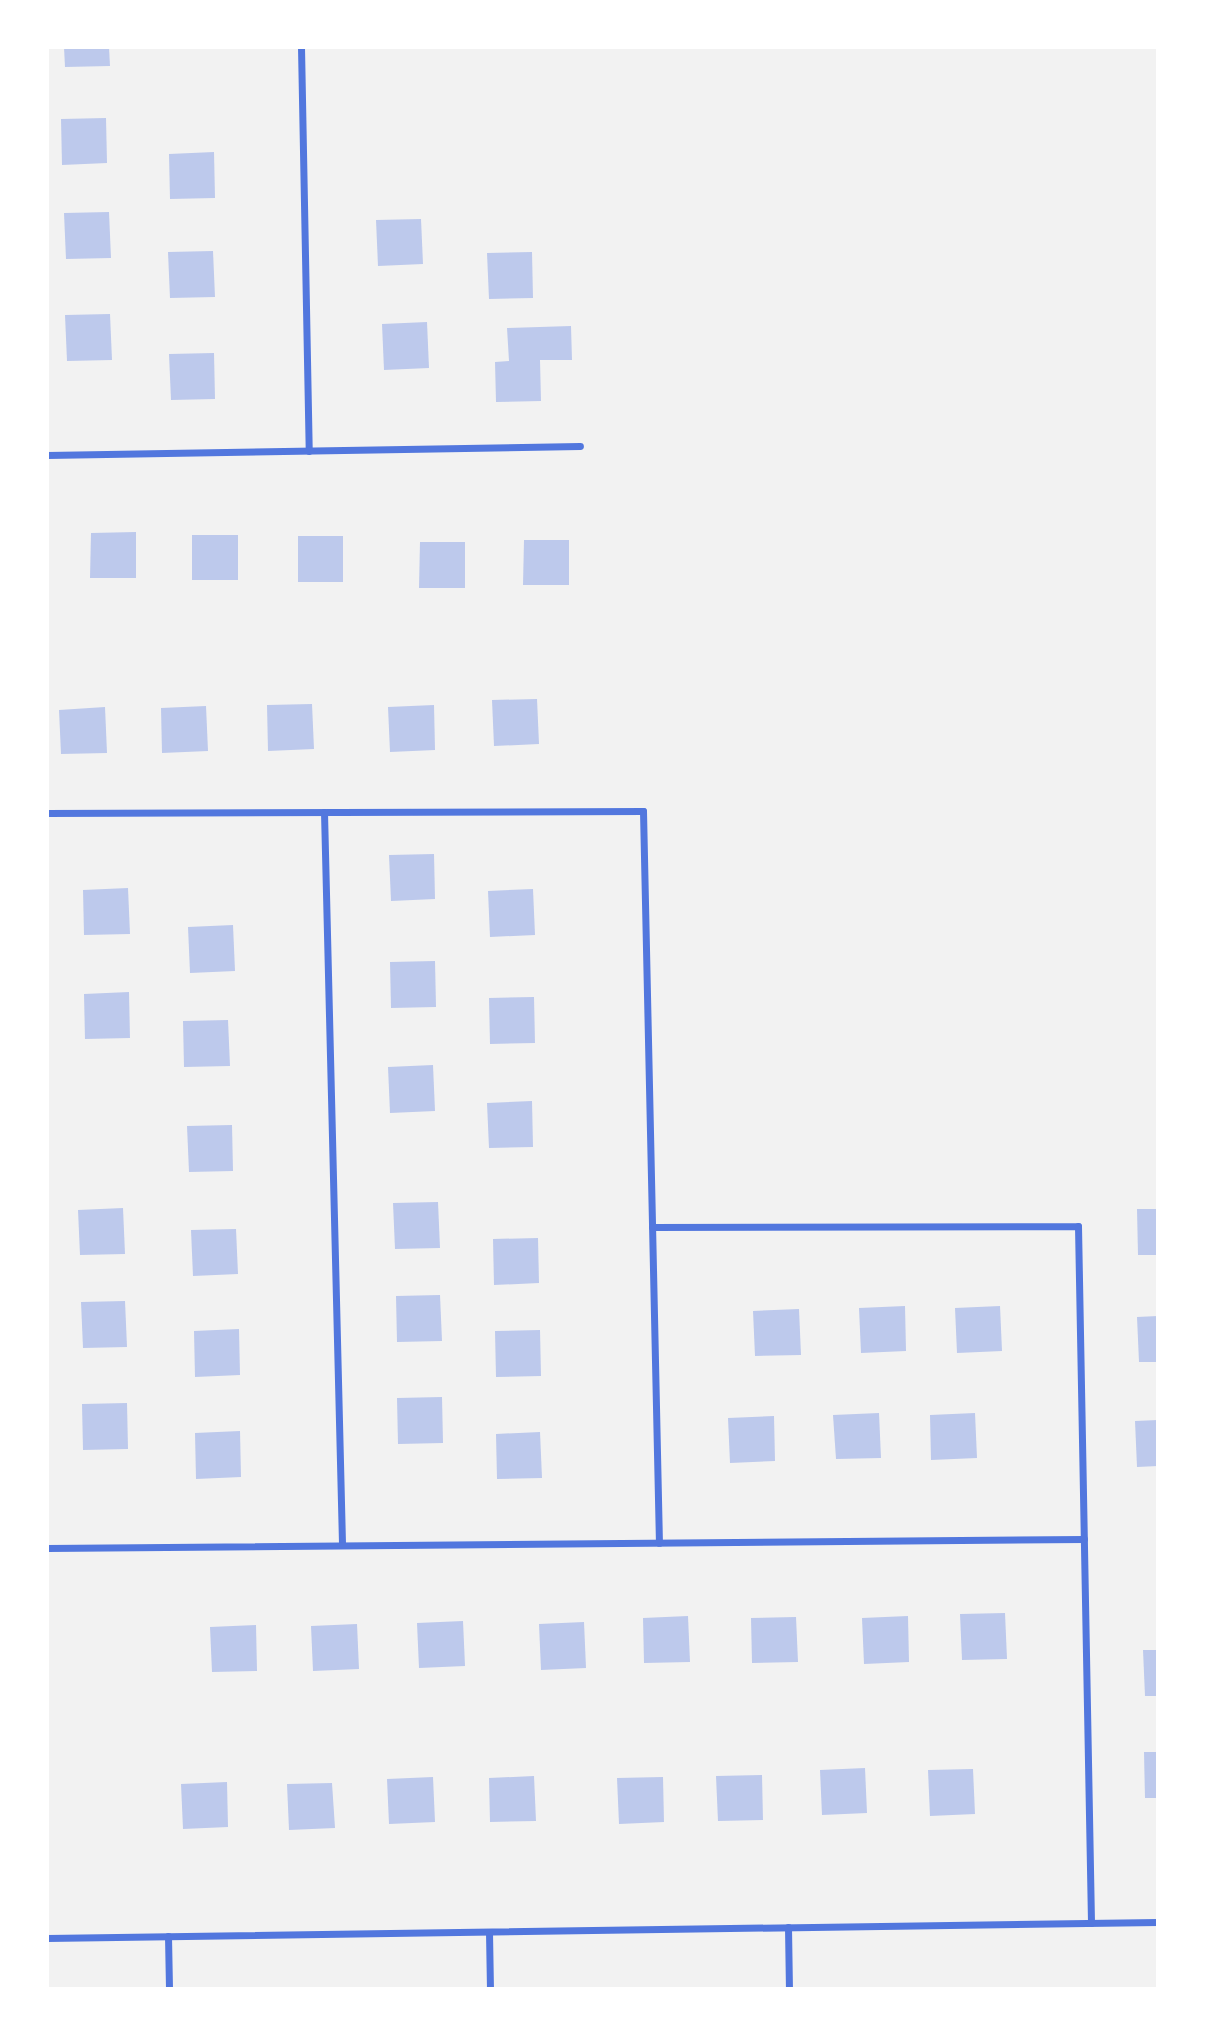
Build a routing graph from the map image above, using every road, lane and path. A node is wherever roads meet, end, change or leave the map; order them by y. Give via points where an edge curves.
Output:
1 (301, 47) edge
2 (580, 446) dead end
3 (309, 451) junction
4 (47, 455) edge
5 (324, 812) junction
6 (47, 813) edge
7 (652, 1227) junction
8 (1084, 1539) junction
9 (659, 1543) junction
10 (342, 1545) junction
11 (47, 1548) edge
12 (1158, 1922) edge
13 (1091, 1923) junction
14 (788, 1927) junction
15 (488, 1932) junction
16 (168, 1936) junction
17 (47, 1938) edge
18 (169, 1989) edge
19 (490, 1989) edge
20 (789, 1989) edge

1 - 3 street
2 - 3 street
3 - 4 street
5 - 6 street
5 - 7 street via 643,811
5 - 10 street
7 - 8 street via 1078,1226
7 - 9 street
8 - 9 street
8 - 13 street
9 - 10 street
10 - 11 street
12 - 13 street
13 - 14 street
14 - 15 street
14 - 20 street
15 - 16 street
15 - 19 street
16 - 17 street
16 - 18 street

